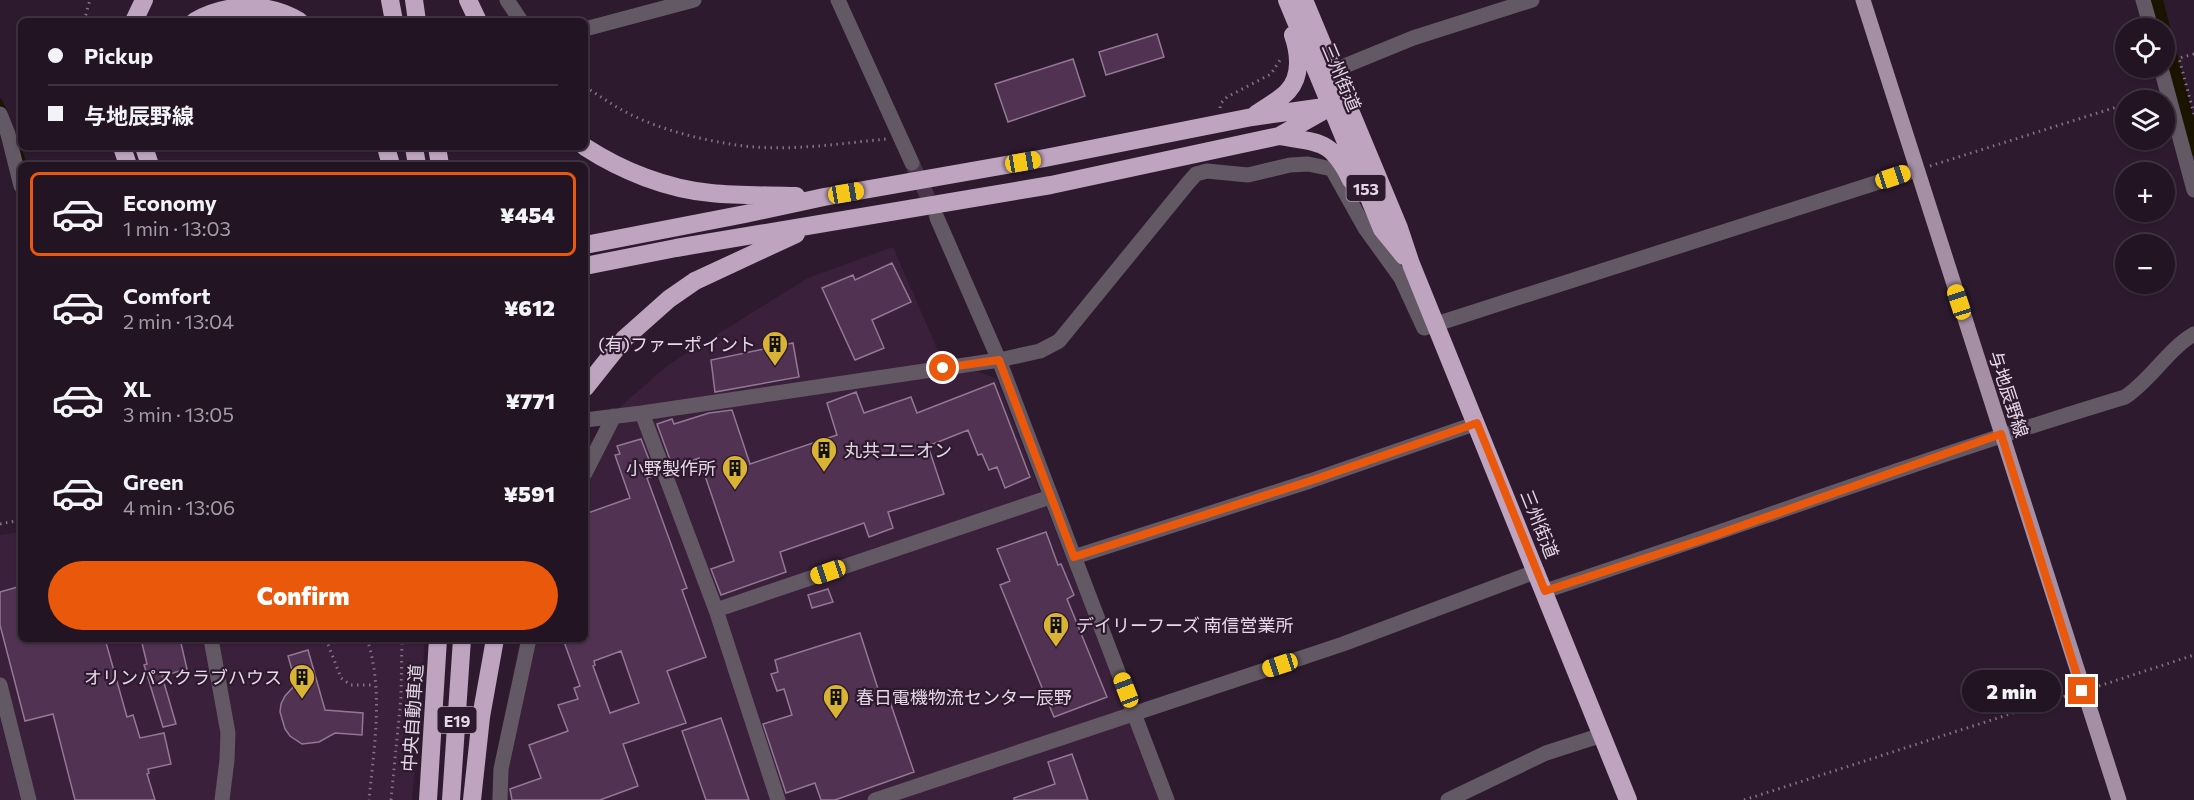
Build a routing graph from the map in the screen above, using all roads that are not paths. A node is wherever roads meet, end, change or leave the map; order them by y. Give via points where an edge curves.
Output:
1 (144, 0) edge
2 (390, 0) edge
3 (414, 0) edge
4 (468, 0) edge
5 (507, 0) edge
6 (694, 0) edge
7 (838, 0) edge
8 (1281, 0) edge
9 (1287, 0) edge
10 (1304, 0) edge
11 (1532, 0) edge
12 (1863, 0) edge
13 (2143, 0) edge
14 (135, 18) edge
15 (201, 18) edge
16 (293, 18) edge
17 (393, 18) edge
18 (417, 18) edge
19 (477, 18) edge
20 (519, 18) edge
21 (2148, 18) edge
22 (588, 29) edge
23 (1326, 73) junction
24 (2164, 78) edge
25 (1331, 106) junction
26 (0, 114) edge
27 (1252, 117) junction
28 (1279, 136) junction
29 (588, 149) edge
30 (1368, 152) junction
31 (912, 163) tunnel mouth
32 (1916, 170) junction
33 (18, 174) edge
34 (2194, 190) edge
35 (824, 196) junction
36 (937, 218) tunnel mouth
37 (817, 224) junction
38 (1382, 229) junction
39 (588, 243) edge
40 (1411, 264) junction
41 (588, 265) edge
42 (1437, 325) junction
43 (2194, 334) edge
44 (999, 360) junction
45 (588, 384) edge
46 (642, 413) junction
47 (614, 416) junction
48 (588, 420) edge
49 (1477, 423) junction
50 (2001, 434) junction
51 (588, 466) edge
52 (1050, 497) junction
53 (1074, 557) junction
54 (1537, 572) junction
55 (1545, 591) junction
56 (716, 610) junction
57 (212, 642) edge
58 (438, 642) edge
59 (462, 642) edge
60 (494, 642) edge
61 (528, 642) edge
62 (0, 685) edge
63 (1134, 712) junction
64 (1602, 735) junction
65 (28, 800) edge
66 (222, 800) edge
67 (428, 800) edge
68 (451, 800) edge
69 (472, 800) edge
70 (500, 800) edge
71 (778, 800) edge
72 (875, 800) edge
73 (1167, 800) edge
74 (1448, 800) edge
75 (1628, 800) edge
76 (2119, 800) edge

1 - 14 highway
2 - 17 highway
3 - 18 highway
4 - 19 highway
5 - 20 street
6 - 22 street
7 - 31 street
8 - 27 highway via 1298,50 1296,74 1289,90
9 - 23 highway, 三州街道 / 153
10 - 23 highway, 三州街道 / 153
11 - 23 street via 1413,38
12 - 32 main road, 与地辰野線
13 - 21 street
15 - 16 highway via 243,7 277,10
23 - 25 highway
23 - 30 highway, 三州街道 / 153
24 - 34 street
25 - 27 highway
25 - 28 highway
25 - 30 highway via 1348,119
25 - 38 highway, 三州街道 / 153
26 - 33 street
27 - 35 highway
28 - 37 highway via 1051,185
28 - 38 highway via 1312,140 1331,150 1342,161 1361,200
29 - 35 highway via 625,170 677,187 710,193
30 - 40 highway, 三州街道 / 153
32 - 42 street
32 - 50 main road, 与地辰野線
35 - 39 highway
36 - 44 street
37 - 41 highway
37 - 45 highway via 695,281 669,298 624,339
38 - 40 highway, 三州街道 / 153
40 - 42 highway, 三州街道 / 153
42 - 44 street via 1424,328 1401,278 1365,228 1332,169 1308,164 1248,175 1208,171 1196,174 1188,183 1059,340 1040,351
42 - 49 highway, 三州街道 / 153
43 - 50 street via 2126,397
44 - 46 street
44 - 52 street
46 - 47 street
46 - 56 street
47 - 48 street
47 - 51 street
49 - 53 street
49 - 54 highway, 三州街道 / 153
50 - 55 street
50 - 76 main road, 与地辰野線
52 - 53 street
52 - 56 street
53 - 63 street
54 - 55 highway, 三州街道 / 153
54 - 63 street via 1343,644
55 - 64 highway, 三州街道 / 153
56 - 71 street
57 - 66 street via 228,733
58 - 67 highway, 中央自動車道 / E19
59 - 68 highway, E19
60 - 69 highway
61 - 70 street via 501,769
62 - 65 street
63 - 72 street
63 - 73 street
64 - 74 street via 1546,753
64 - 75 highway, 三州街道 / 153

